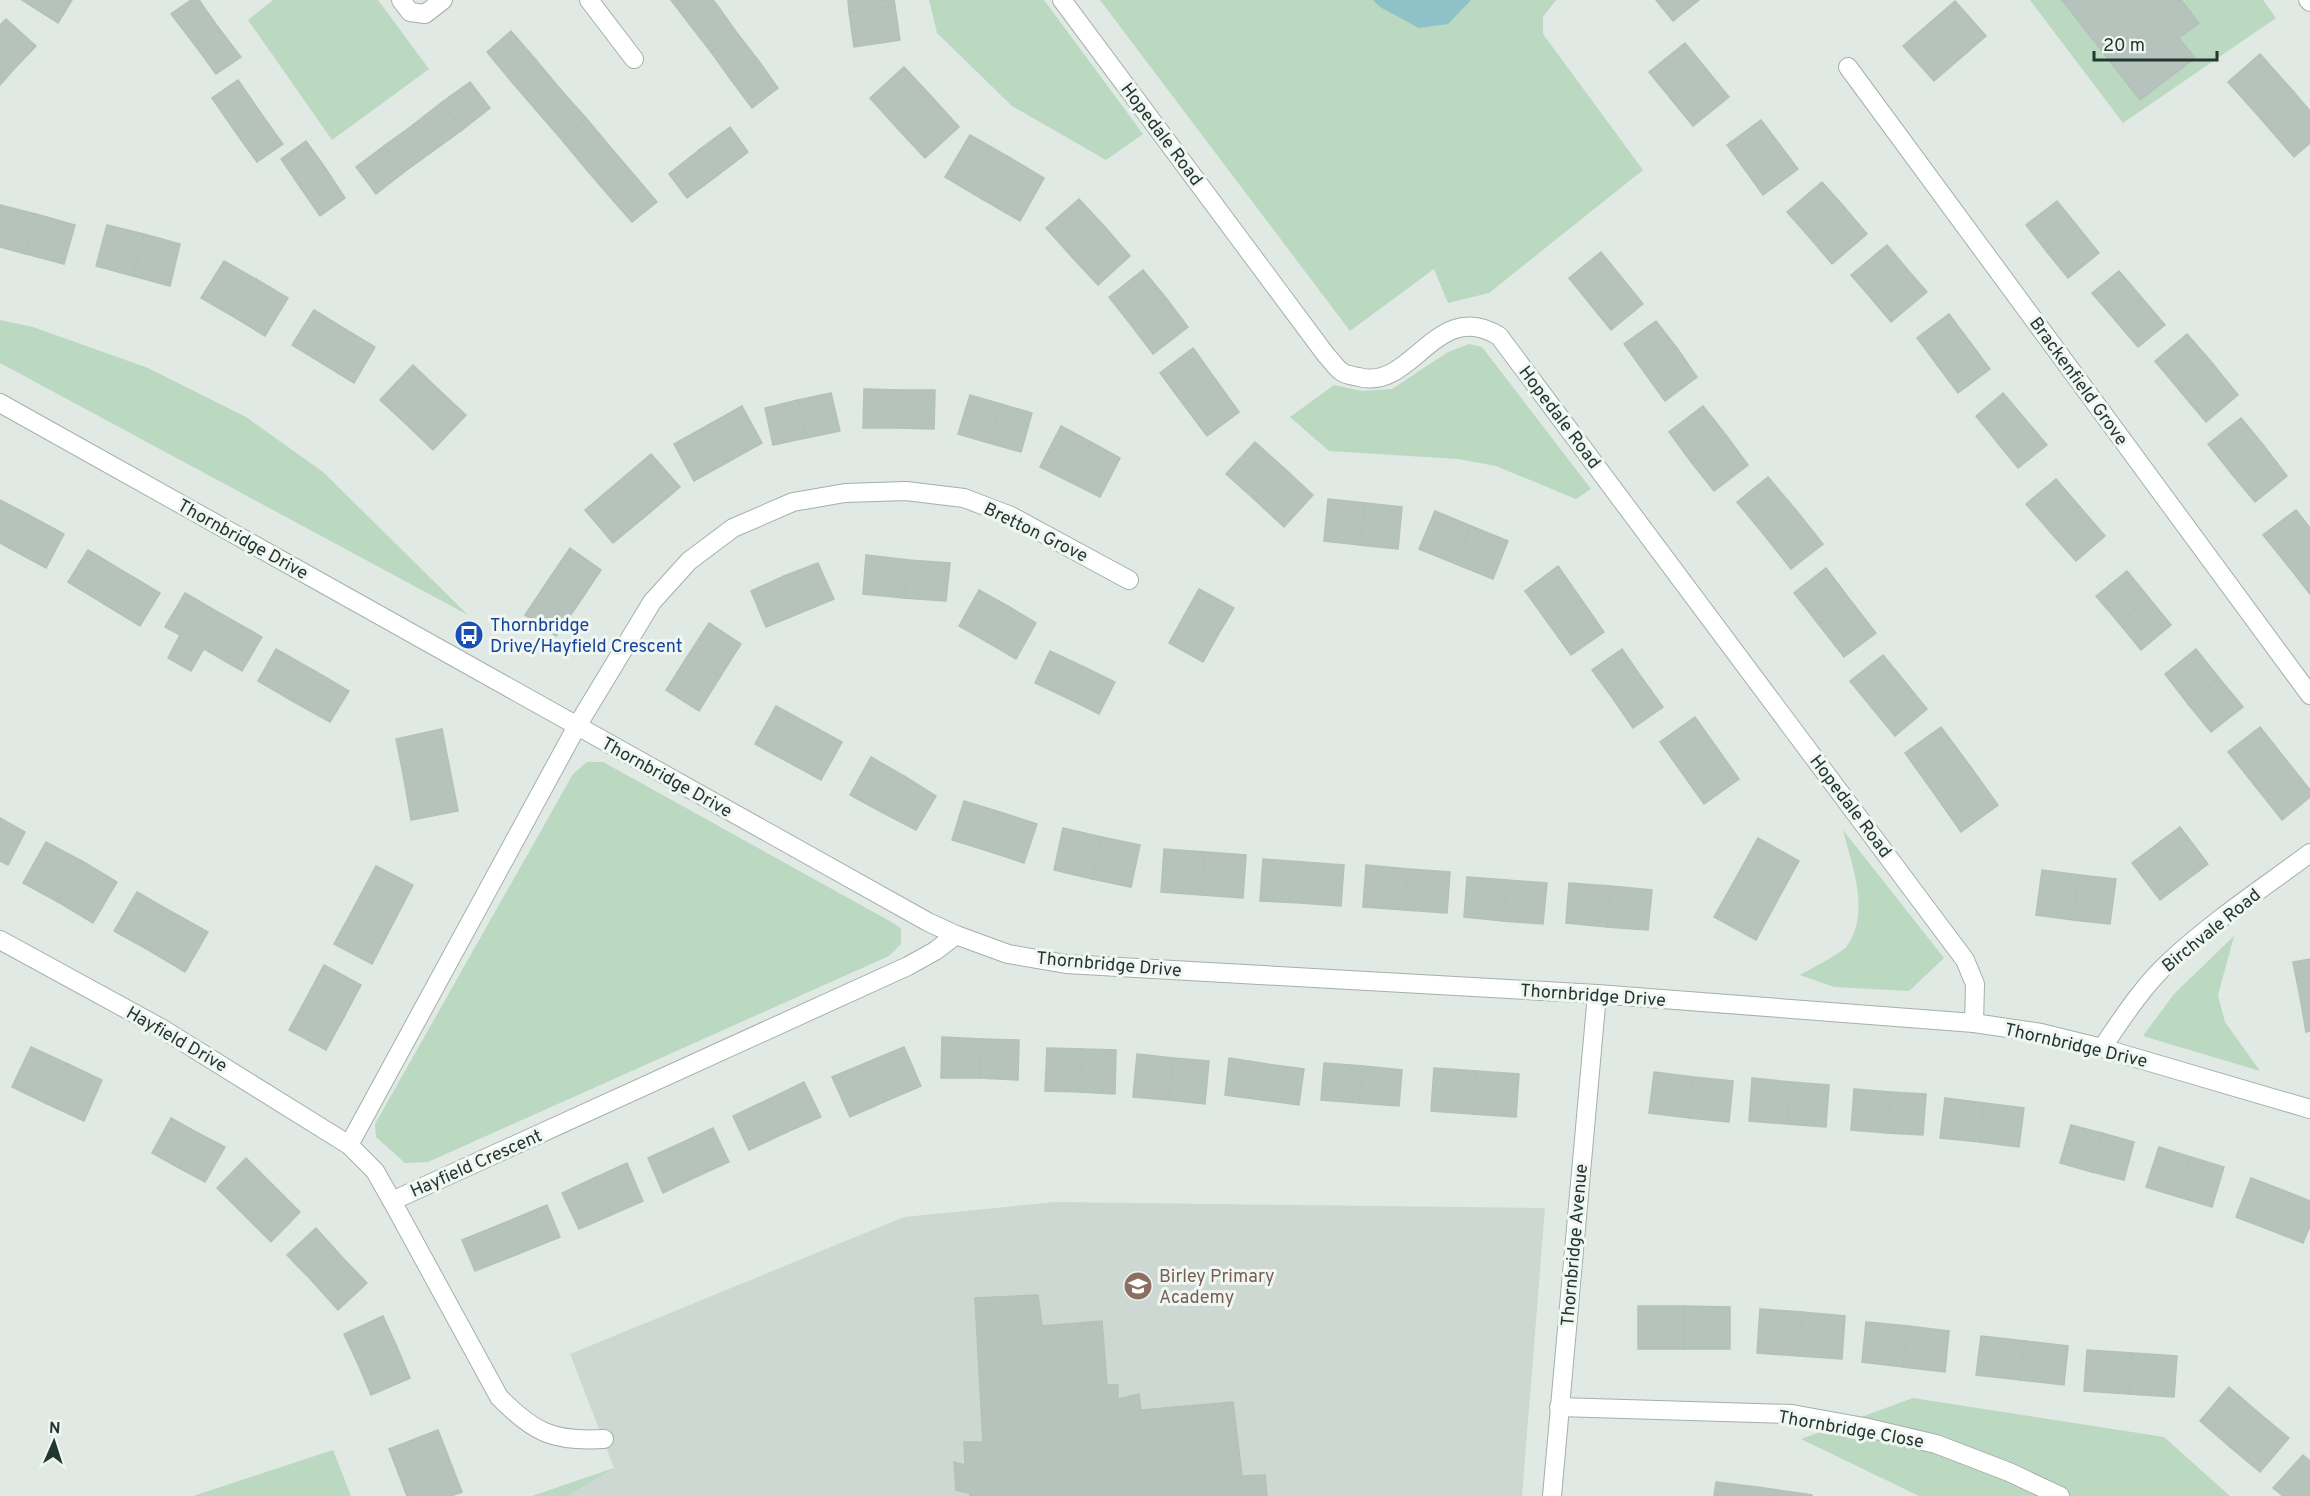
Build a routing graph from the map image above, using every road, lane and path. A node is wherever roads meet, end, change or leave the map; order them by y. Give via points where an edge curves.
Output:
1 (401, 0) edge
2 (443, 0) edge
3 (589, 0) edge
4 (1062, 0) edge
5 (634, 59) dead end
6 (1848, 67) dead end
7 (0, 403) edge
8 (1129, 580) dead end
9 (2310, 694) edge
10 (577, 726) junction
11 (2310, 853) edge
12 (956, 935) junction
13 (0, 940) edge
14 (1597, 994) junction
15 (1974, 1023) junction
16 (2102, 1048) junction
17 (2310, 1109) edge
18 (349, 1145) junction
19 (392, 1201) junction
20 (1559, 1407) junction
21 (604, 1439) dead end
22 (1552, 1496) edge
23 (2060, 1496) edge

1 - 2 street via 410,12 425,14
3 - 5 street
4 - 15 street, Hopedale Road via 1342,373 1364,379 1385,378 1450,329 1486,328 1499,336 1965,960 1975,984
6 - 9 street, Brackenfield Grove
7 - 10 street, Thornbridge Drive
8 - 10 street, Bretton Grove via 1011,516 964,498 906,491 845,493 793,502 733,528 689,561 652,602
10 - 12 street, Thornbridge Drive
10 - 18 street
11 - 16 street, Birchvale Road via 2170,961 2134,1000
12 - 14 street, Thornbridge Drive via 1008,954 1066,964
12 - 19 street, Hayfield Crescent via 908,966
13 - 18 street, Hayfield Drive via 161,1028
14 - 15 street, Thornbridge Drive
14 - 20 street, Thornbridge Avenue
15 - 16 street, Thornbridge Drive via 2041,1033
16 - 17 street, Thornbridge Drive
18 - 19 street, Hayfield Crescent via 375,1171
19 - 21 street via 499,1397 536,1429 580,1441
20 - 22 street, Thornbridge Avenue
20 - 23 street, Thornbridge Close via 1792,1414 1936,1444

